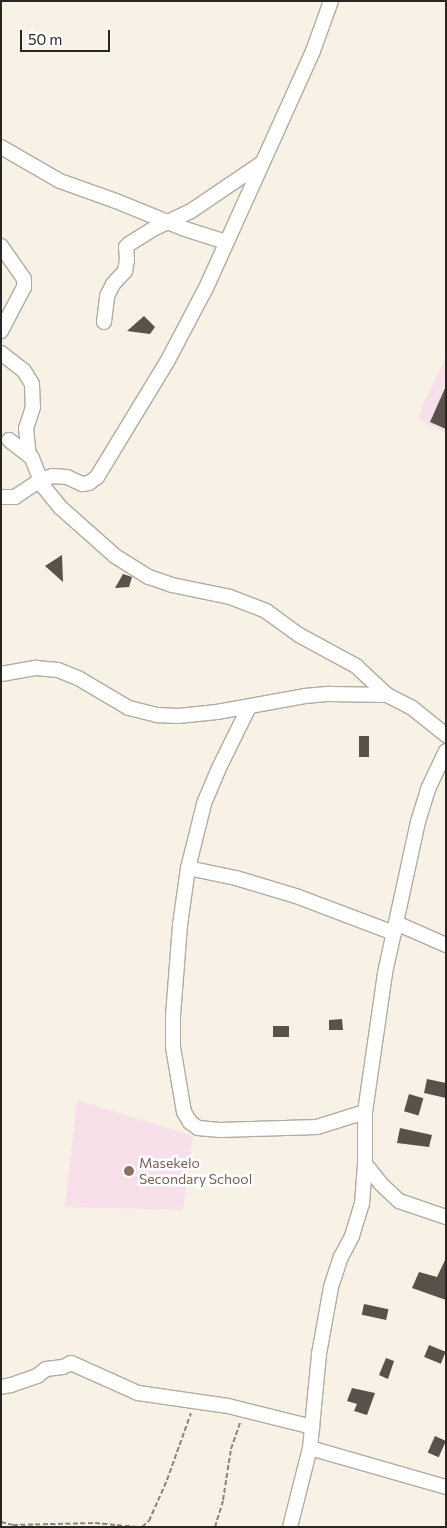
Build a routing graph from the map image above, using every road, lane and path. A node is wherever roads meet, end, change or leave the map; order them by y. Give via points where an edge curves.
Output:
1 (331, 1) edge
2 (1, 147) edge
3 (262, 163) junction
4 (165, 222) junction
5 (226, 242) junction
6 (1, 246) edge
7 (104, 322) dead end
8 (1, 331) edge
9 (1, 353) edge
10 (9, 440) dead end
11 (29, 455) junction
12 (40, 480) junction
13 (1, 497) edge
14 (1, 674) edge
15 (387, 695) junction
16 (249, 707) junction
17 (446, 735) edge
18 (446, 751) edge
19 (442, 770) edge
20 (188, 868) junction
21 (395, 928) junction
22 (446, 945) edge
23 (365, 1112) junction
24 (365, 1164) junction
25 (446, 1217) edge
26 (1, 1386) edge
27 (196, 1400) junction
28 (244, 1410) junction
29 (312, 1427) junction
30 (310, 1448) junction
31 (446, 1487) edge
32 (1, 1522) edge
33 (137, 1527) edge
34 (142, 1527) edge
35 (215, 1527) edge
36 (290, 1527) edge

1 - 3 street via 314,51
2 - 4 street via 60,181
3 - 4 street via 191,211
3 - 5 street
4 - 5 street
4 - 7 street via 127,245 126,267 109,290
5 - 12 street via 168,360 97,477 82,484 58,475
6 - 8 street via 24,279 24,287
9 - 11 street via 24,371 32,384 33,407 26,428
10 - 11 street
11 - 12 street
12 - 13 street via 15,497
12 - 15 street via 61,508 104,548 135,569 165,583 230,597 266,611 299,635 356,666
14 - 16 street via 36,668 58,670 129,708 158,715 178,716
15 - 16 street via 330,694
15 - 17 street via 411,707
16 - 20 street via 204,804
18 - 19 street
19 - 21 street via 418,822
20 - 21 street via 236,878
20 - 23 street via 179,943 173,1047 188,1120 198,1128 208,1130 293,1129 317,1127
21 - 22 street
21 - 23 street via 381,994
23 - 24 street
24 - 25 street via 400,1201
24 - 29 street via 358,1221 331,1287 319,1354
26 - 27 street via 71,1363 138,1394
27 - 28 street
27 - 34 path via 167,1480 149,1521
28 - 29 street
28 - 35 path via 231,1449
29 - 30 street
30 - 31 street
30 - 36 street
32 - 33 path via 13,1525 95,1523

